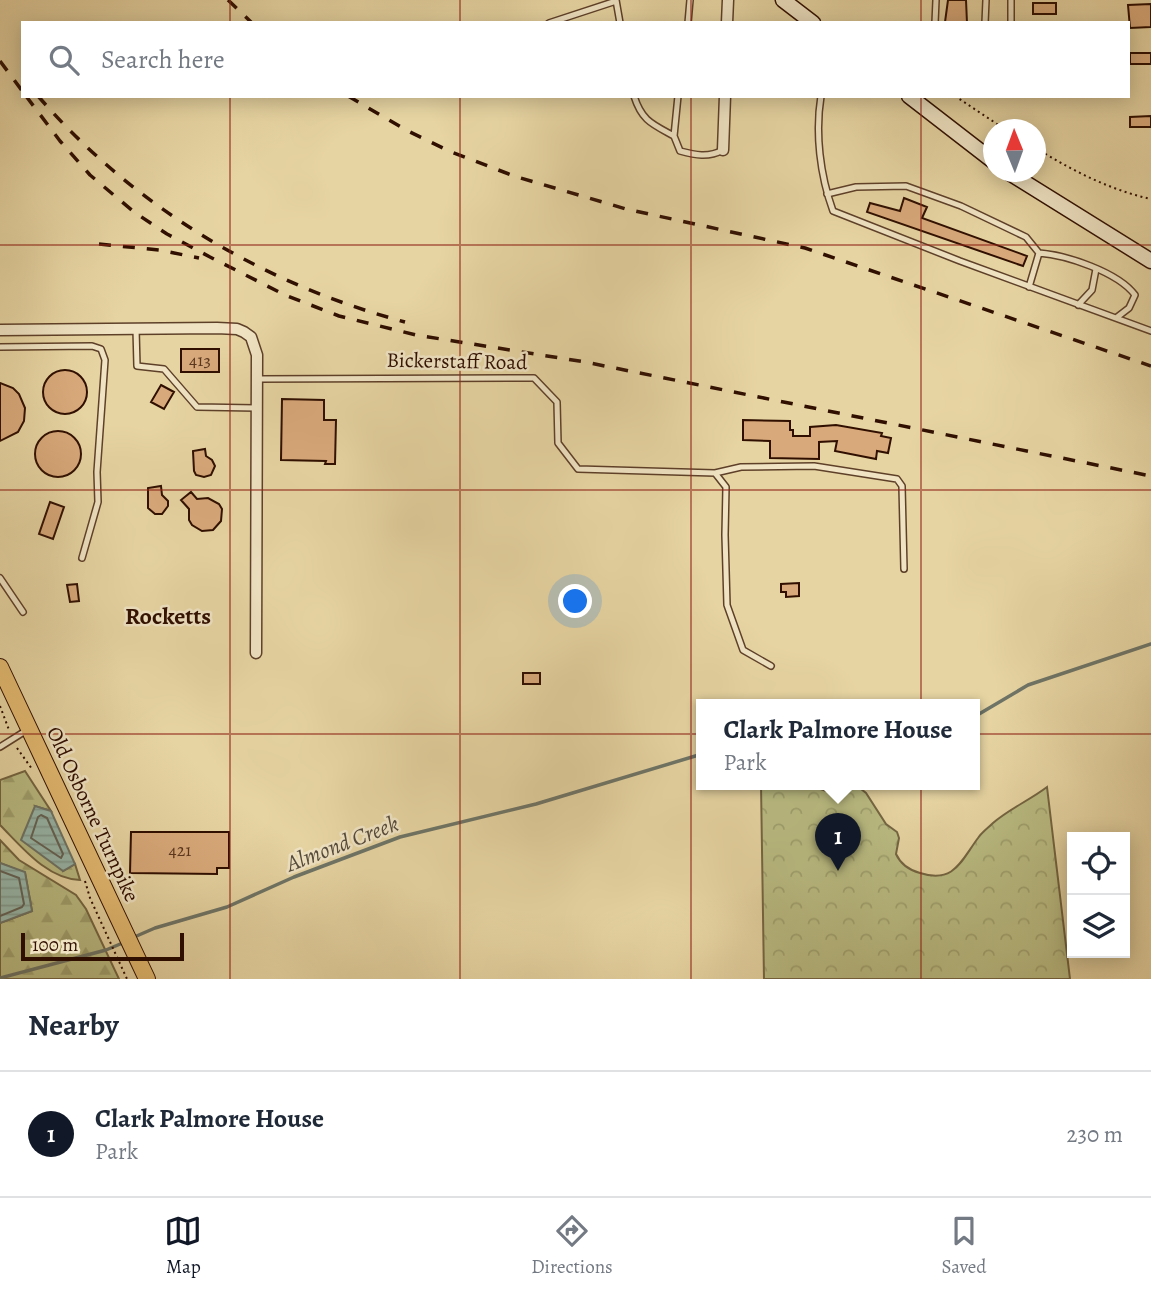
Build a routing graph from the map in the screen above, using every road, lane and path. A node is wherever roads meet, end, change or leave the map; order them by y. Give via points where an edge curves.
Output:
1 (691, 0) edge
2 (728, 0) edge
3 (783, 0) edge
4 (936, 0) edge
5 (986, 0) edge
6 (1011, 0) edge
7 (616, 1) edge
8 (1011, 20) dead end
9 (556, 21) edge
10 (620, 21) edge
11 (688, 21) edge
12 (727, 21) edge
13 (810, 21) edge
14 (935, 21) edge
15 (985, 21) edge
16 (635, 98) edge
17 (678, 98) edge
18 (724, 98) edge
19 (821, 98) edge
20 (912, 98) edge
21 (958, 98) edge
22 (990, 119) edge
23 (674, 136) junction
24 (723, 150) joint
25 (983, 153) edge
26 (1046, 155) edge
27 (1024, 182) edge
28 (827, 194) junction
29 (1151, 199) edge
30 (1039, 253) junction
31 (1151, 261) edge
32 (1096, 270) junction
33 (1029, 287) junction
34 (1078, 305) junction
35 (1115, 318) junction
36 (136, 329) junction
37 (0, 330) edge
38 (1151, 331) edge
39 (0, 346) edge
40 (258, 379) junction
41 (257, 408) junction
42 (715, 472) junction
43 (82, 558) dead end
44 (904, 569) dead end
45 (0, 578) edge
46 (23, 612) dead end
47 (256, 653) dead end
48 (771, 666) dead end
49 (0, 667) edge
50 (0, 706) edge
51 (8, 727) dead end
52 (30, 728) junction
53 (0, 747) edge
54 (104, 930) dead end
55 (127, 979) edge
56 (147, 979) edge

1 - 11 lane
2 - 12 street
3 - 13 street
4 - 14 lane
5 - 15 lane
6 - 8 lane
7 - 9 lane
7 - 10 lane
16 - 23 lane via 648,122
17 - 23 lane
18 - 24 street
19 - 28 lane via 820,153
20 - 25 street
21 - 22 path
23 - 24 lane via 680,151 712,156
26 - 29 path via 1068,169
27 - 31 street
28 - 30 lane via 856,187 906,186 1026,237
28 - 33 lane via 833,211
30 - 32 lane via 1055,254
30 - 33 lane
32 - 34 lane via 1092,290
32 - 35 lane via 1112,275 1135,295 1129,308
33 - 34 lane
34 - 35 lane
35 - 38 lane
36 - 37 street
36 - 40 street via 237,329 251,337 255,346
36 - 41 lane via 137,366 164,369 197,407
39 - 43 lane via 101,349 105,360 98,502
40 - 41 street
40 - 42 lane, Bickerstaff Road via 534,378 557,402 558,443 578,469
41 - 47 street
42 - 44 lane via 814,466 897,479 902,486
42 - 48 lane via 726,487 727,605 743,650
45 - 46 lane
49 - 52 main road, Old Osborne Turnpike
50 - 51 path
52 - 53 lane
52 - 56 main road, Old Osborne Turnpike
54 - 55 path

